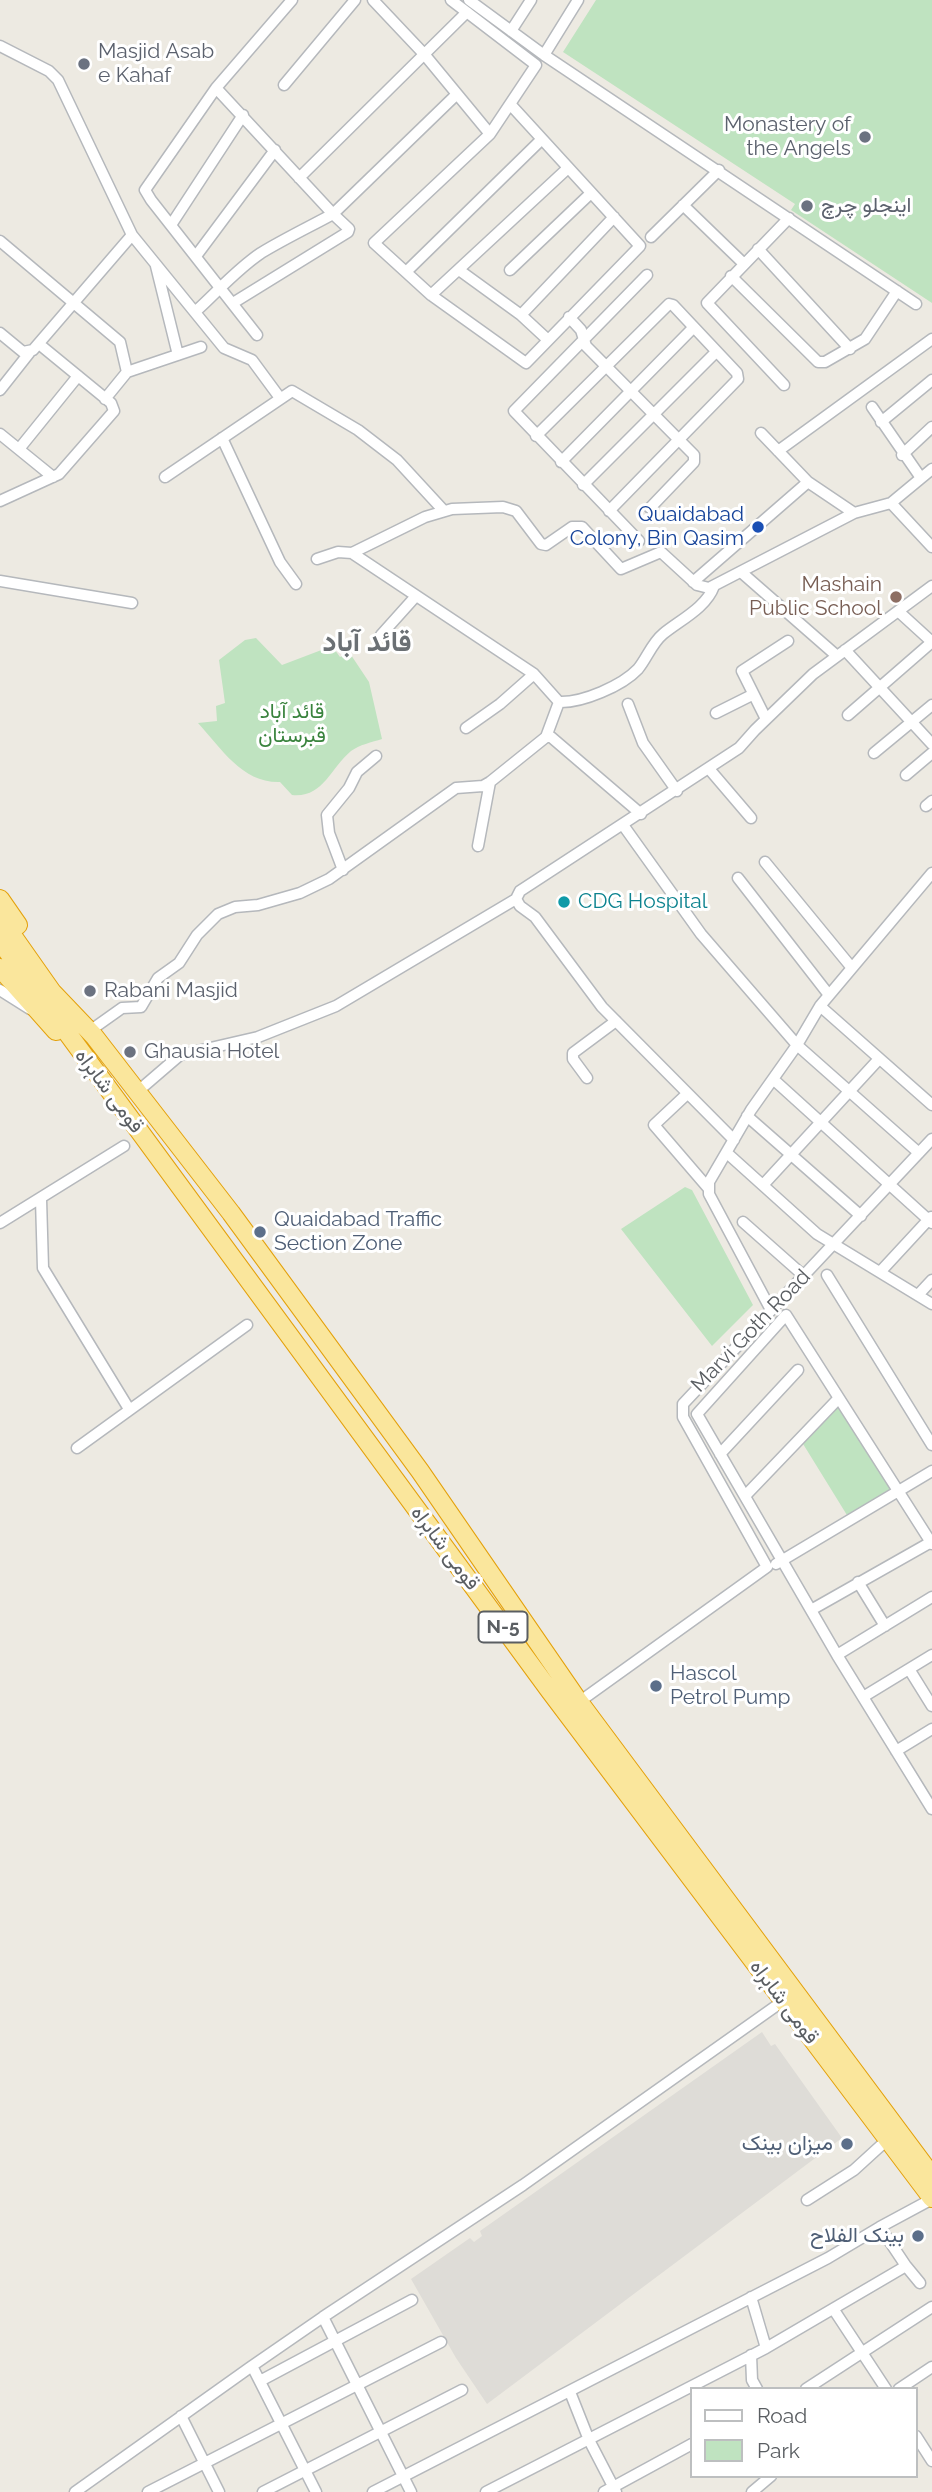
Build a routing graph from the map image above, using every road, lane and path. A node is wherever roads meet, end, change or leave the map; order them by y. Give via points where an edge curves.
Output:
1 (292, 0) edge
2 (355, 0) edge
3 (373, 0) edge
4 (451, 0) edge
5 (469, 0) edge
6 (489, 0) edge
7 (531, 0) edge
8 (578, 0) edge
9 (482, 11) junction
10 (467, 12) junction
11 (511, 31) junction
12 (0, 46) edge
13 (424, 54) junction
14 (544, 55) junction
15 (284, 85) dead end
16 (216, 88) junction
17 (457, 94) junction
18 (510, 104) junction
19 (243, 115) junction
20 (490, 134) junction
21 (541, 139) junction
22 (275, 149) junction
23 (568, 168) junction
24 (719, 170) junction
25 (299, 178) junction
26 (592, 193) junction
27 (683, 205) junction
28 (333, 214) junction
29 (614, 217) junction
30 (789, 218) junction
31 (171, 225) junction
32 (132, 235) junction
33 (651, 237) dead end
34 (0, 241) edge
35 (758, 249) junction
36 (196, 256) junction
37 (743, 263) junction
38 (156, 264) junction
39 (458, 270) junction
40 (510, 270) dead end
41 (407, 271) junction
42 (647, 275) dead end
43 (731, 276) junction
44 (221, 288) junction
45 (897, 291) junction
46 (431, 295) junction
47 (233, 303) junction
48 (74, 304) junction
49 (916, 304) dead end
50 (196, 311) junction
51 (521, 315) junction
52 (569, 317) junction
53 (693, 328) junction
54 (0, 333) edge
55 (257, 335) dead end
56 (582, 339) junction
57 (932, 339) edge
58 (548, 340) junction
59 (39, 344) junction
60 (201, 347) dead end
61 (849, 349) junction
62 (30, 352) junction
63 (716, 352) junction
64 (178, 355) junction
65 (605, 366) junction
66 (127, 372) junction
67 (78, 376) junction
68 (932, 380) edge
69 (784, 386) dead end
70 (0, 390) edge
71 (629, 391) junction
72 (280, 398) junction
73 (105, 399) junction
74 (872, 407) dead end
75 (653, 415) junction
76 (881, 422) junction
77 (932, 427) edge
78 (761, 433) dead end
79 (0, 434) edge
80 (536, 436) junction
81 (222, 438) junction
82 (679, 441) junction
83 (19, 449) junction
84 (778, 451) junction
85 (902, 455) junction
86 (561, 462) junction
87 (932, 469) edge
88 (53, 477) junction
89 (165, 477) dead end
90 (921, 478) junction
91 (808, 482) junction
92 (583, 485) junction
93 (0, 501) edge
94 (891, 503) junction
95 (650, 508) dead end
96 (444, 511) junction
97 (609, 511) junction
98 (854, 513) junction
99 (639, 541) dead end
100 (932, 547) edge
101 (352, 553) junction
102 (317, 559) dead end
103 (741, 572) junction
104 (0, 581) edge
105 (693, 582) junction
106 (296, 584) dead end
107 (714, 586) junction
108 (932, 586) edge
109 (416, 596) junction
110 (132, 603) dead end
111 (898, 611) junction
112 (381, 635) dead end
113 (788, 640) dead end
114 (932, 642) edge
115 (841, 653) junction
116 (534, 674) junction
117 (880, 686) junction
118 (752, 695) junction
119 (559, 702) junction
120 (628, 704) dead end
121 (932, 705) edge
122 (716, 713) dead end
123 (848, 715) dead end
124 (766, 719) junction
125 (911, 722) junction
126 (466, 728) dead end
127 (546, 737) junction
128 (932, 744) edge
129 (874, 753) dead end
130 (932, 753) edge
131 (376, 756) dead end
132 (710, 770) junction
133 (906, 775) dead end
134 (490, 782) junction
135 (677, 791) junction
136 (640, 814) junction
137 (751, 818) dead end
138 (623, 825) junction
139 (478, 846) dead end
140 (765, 862) dead end
141 (343, 870) junction
142 (932, 873) edge
143 (738, 878) dead end
144 (516, 899) junction
145 (0, 900) edge
146 (0, 918) edge
147 (0, 941) edge
148 (0, 968) edge
149 (852, 968) junction
150 (1, 992) edge
151 (46, 993) junction
152 (829, 995) junction
153 (820, 1006) junction
154 (38, 1015) junction
155 (616, 1021) junction
156 (92, 1033) junction
157 (797, 1045) junction
158 (79, 1052) junction
159 (879, 1059) junction
160 (587, 1078) dead end
161 (773, 1079) junction
162 (851, 1090) junction
163 (137, 1092) junction
164 (687, 1094) junction
165 (932, 1105) edge
166 (747, 1116) junction
167 (819, 1121) junction
168 (932, 1139) edge
169 (734, 1140) junction
170 (124, 1146) dead end
171 (727, 1153) junction
172 (919, 1153) junction
173 (791, 1155) junction
174 (763, 1185) junction
175 (890, 1185) junction
176 (709, 1189) junction
177 (41, 1199) junction
178 (861, 1216) junction
179 (931, 1219) edge
180 (743, 1222) dead end
181 (0, 1223) edge
182 (837, 1243) junction
183 (881, 1271) junction
184 (827, 1275) dead end
185 (804, 1276) junction
186 (932, 1280) edge
187 (918, 1295) junction
188 (932, 1304) edge
189 (771, 1310) junction
190 (247, 1325) dead end
191 (798, 1370) dead end
192 (837, 1400) junction
193 (129, 1409) junction
194 (932, 1445) edge
195 (77, 1448) dead end
196 (720, 1454) junction
197 (932, 1471) edge
198 (898, 1492) junction
199 (745, 1496) junction
200 (931, 1543) edge
201 (782, 1561) junction
202 (767, 1567) junction
203 (858, 1582) junction
204 (932, 1597) edge
205 (811, 1610) junction
206 (885, 1626) junction
207 (837, 1655) junction
208 (932, 1655) edge
209 (909, 1669) junction
210 (863, 1697) junction
211 (579, 1702) junction
212 (932, 1706) edge
213 (932, 1729) edge
214 (896, 1751) junction
215 (932, 1809) edge
216 (783, 2001) junction
217 (888, 2139) junction
218 (932, 2176) edge
219 (932, 2199) edge
220 (807, 2200) dead end
221 (880, 2227) junction
222 (906, 2266) junction
223 (920, 2283) dead end
224 (751, 2297) junction
225 (412, 2300) dead end
226 (932, 2307) edge
227 (834, 2310) junction
228 (323, 2317) junction
229 (335, 2341) junction
230 (441, 2342) dead end
231 (766, 2348) junction
232 (862, 2351) junction
233 (751, 2356) junction
234 (252, 2366) junction
235 (932, 2367) edge
236 (260, 2381) junction
237 (357, 2385) junction
238 (691, 2387) edge
239 (756, 2387) edge
240 (809, 2387) edge
241 (885, 2387) edge
242 (902, 2387) edge
243 (690, 2388) edge
244 (462, 2390) dead end
245 (570, 2392) junction
246 (181, 2416) junction
247 (281, 2425) junction
248 (381, 2432) junction
249 (589, 2440) junction
250 (918, 2440) edge
251 (690, 2445) edge
252 (932, 2461) edge
253 (206, 2464) junction
254 (305, 2471) junction
255 (403, 2477) junction
256 (769, 2478) edge
257 (611, 2490) edge
258 (75, 2492) edge
259 (148, 2492) edge
260 (219, 2492) edge
261 (263, 2492) edge
262 (316, 2492) edge
263 (373, 2492) edge
264 (411, 2492) edge
265 (486, 2492) edge
266 (752, 2492) edge

1 - 16 street
2 - 15 street
3 - 13 street
4 - 10 street
5 - 9 street
6 - 9 street
7 - 11 street
8 - 14 street
9 - 11 street
10 - 13 street
10 - 18 street via 536,65
11 - 14 street
12 - 32 street via 58,80
13 - 17 street
13 - 25 street
14 - 24 street
16 - 19 street
16 - 31 street via 145,190
17 - 20 street
17 - 28 street
18 - 20 street
18 - 21 street
19 - 22 street
19 - 31 street
20 - 41 street via 374,243
21 - 23 street
21 - 41 street
22 - 25 street
22 - 36 street
23 - 26 street
23 - 39 street
24 - 27 street
24 - 30 street
25 - 28 street
26 - 29 street
26 - 40 street
27 - 33 street
27 - 37 street
28 - 44 street via 261,253
28 - 47 street via 348,232
29 - 51 street
29 - 52 street via 640,246
30 - 35 street
30 - 45 street
31 - 36 street
32 - 38 street
32 - 48 street
34 - 48 street
35 - 37 street
35 - 61 street
36 - 44 street
37 - 43 street
38 - 50 street
38 - 64 street
39 - 46 street
39 - 51 street
41 - 46 street
42 - 56 street
43 - 61 street via 812,359 825,362
43 - 69 street via 708,300 708,307
44 - 47 street
44 - 50 street
45 - 49 street
45 - 61 street via 865,339
46 - 58 street via 526,363
47 - 55 street
48 - 59 street
48 - 66 street via 120,342
50 - 72 street via 228,352 252,360
51 - 58 street
52 - 56 street via 581,330
52 - 58 street
53 - 63 street
53 - 65 street via 669,304
53 - 71 street
54 - 62 street via 23,352
56 - 65 street
56 - 80 street via 514,409
57 - 84 street
59 - 62 street
59 - 67 street
60 - 64 street
62 - 70 street
63 - 75 street
63 - 82 street via 738,379
64 - 66 street
65 - 71 street
65 - 80 street
66 - 73 street
67 - 73 street
67 - 83 street
68 - 76 street
71 - 75 street
71 - 86 street
72 - 81 street
72 - 96 street via 296,392 358,430 397,460
73 - 88 street via 114,411
74 - 76 street
75 - 82 street
75 - 92 street
76 - 85 street
77 - 85 street
78 - 84 street
79 - 83 street
80 - 86 street
81 - 89 street
81 - 106 street via 279,562
82 - 95 street via 694,455 694,462
82 - 97 street
83 - 88 street
84 - 91 street
85 - 90 street
86 - 92 street
87 - 90 street
88 - 93 street
90 - 94 street
91 - 98 street
91 - 105 street
92 - 97 street
94 - 98 street
94 - 100 street
96 - 101 street
96 - 105 street via 516,511 546,545 572,527 582,527 621,569 662,552
97 - 99 street
98 - 103 street
101 - 102 street
101 - 109 street
103 - 107 street
103 - 115 street
104 - 110 street
105 - 107 street via 703,589
107 - 119 street via 705,601 658,639 625,680
108 - 111 street
109 - 112 street
109 - 116 street
111 - 114 street
111 - 115 street
113 - 118 street via 743,669
114 - 117 street
115 - 117 street
115 - 124 street
116 - 119 street
116 - 126 street
117 - 123 street
117 - 125 street
118 - 122 street
118 - 124 street
119 - 127 street
120 - 135 street via 643,743
121 - 125 street
124 - 132 street
125 - 128 street
125 - 129 street
127 - 134 street
127 - 136 street
130 - 133 street
131 - 141 street via 357,772 327,815 328,833
132 - 135 street
132 - 137 street
134 - 139 street
134 - 141 street via 456,788
135 - 136 street
136 - 138 street
138 - 144 street via 520,891
138 - 157 street via 701,934
140 - 149 street
141 - 156 street via 300,893 218,914 179,963 158,978 141,1007 122,1008
142 - 149 street
143 - 152 street
144 - 155 street
144 - 163 street via 337,1006 258,1037 180,1055
145 - 156 highway
146 - 151 highway, N-5
147 - 151 highway, N-5
148 - 154 highway
149 - 152 street
150 - 154 street
151 - 156 highway, قومی شاہراہ / N-5
151 - 158 highway, قومی شاہراہ / N-5
152 - 153 street
153 - 157 street
153 - 159 street
154 - 158 highway
155 - 160 street via 573,1053
155 - 164 street
156 - 163 highway, قومی شاہراہ / N-5
157 - 161 street
157 - 162 street
158 - 216 highway, قومی شاہراہ / N-5
159 - 162 street
159 - 165 street
161 - 166 street
161 - 167 street
162 - 167 street
162 - 172 street
163 - 211 highway, قومی شاہراہ / N-5 via 420,1471
164 - 169 street
164 - 176 street via 654,1125
166 - 169 street
166 - 173 street
167 - 173 street
167 - 175 street
168 - 172 street, Marvi Goth Road
169 - 171 street
170 - 177 street
171 - 174 street
171 - 176 street
172 - 175 street, Marvi Goth Road
173 - 174 street
173 - 178 street
174 - 182 street via 817,1234
175 - 178 street, Marvi Goth Road
175 - 179 street
176 - 189 street
177 - 181 street
177 - 193 street via 43,1268
178 - 182 street, Marvi Goth Road
179 - 183 street
180 - 185 street
182 - 183 street
182 - 185 street, Marvi Goth Road
183 - 187 street
184 - 194 street
185 - 189 street, Marvi Goth Road
186 - 187 street
187 - 188 street
189 - 202 street, Marvi Goth Road via 687,1397 682,1411
190 - 193 street
191 - 196 street
192 - 196 street via 786,1315 698,1409
192 - 198 street
192 - 199 street
193 - 195 street
196 - 199 street
197 - 198 street
198 - 200 street
198 - 201 street
199 - 201 street
200 - 203 street
201 - 202 street
201 - 205 street
202 - 211 street
203 - 205 street
203 - 206 street
204 - 206 street
205 - 207 street
206 - 207 street
207 - 210 street
208 - 209 street
209 - 210 street
209 - 212 street
210 - 214 street
211 - 218 highway, قومی شاہراہ / N-5
213 - 214 street
214 - 215 street
216 - 217 highway, قومی شاہراہ / N-5
216 - 228 street via 523,2185
217 - 219 highway, قومی شاہراہ / N-5
217 - 220 street via 854,2170
219 - 221 street
221 - 222 street
221 - 224 street
222 - 223 street
222 - 227 street
224 - 231 street
224 - 245 street
225 - 229 street
226 - 232 street
227 - 231 street
227 - 232 street
228 - 229 street
228 - 234 street
229 - 236 street
229 - 237 street
230 - 237 street
231 - 233 street
232 - 240 street
232 - 241 street
233 - 238 street
233 - 239 street
234 - 236 street
234 - 246 street
235 - 242 street
236 - 247 street
237 - 247 street
237 - 248 street
243 - 249 street
244 - 248 street
245 - 249 street
245 - 255 street
246 - 253 street
246 - 258 street
247 - 253 street
247 - 254 street
248 - 254 street
248 - 255 street
249 - 257 street
249 - 265 street
250 - 252 street
251 - 257 street
253 - 259 street
253 - 260 street
254 - 261 street
254 - 262 street
255 - 263 street
255 - 264 street
256 - 266 street

